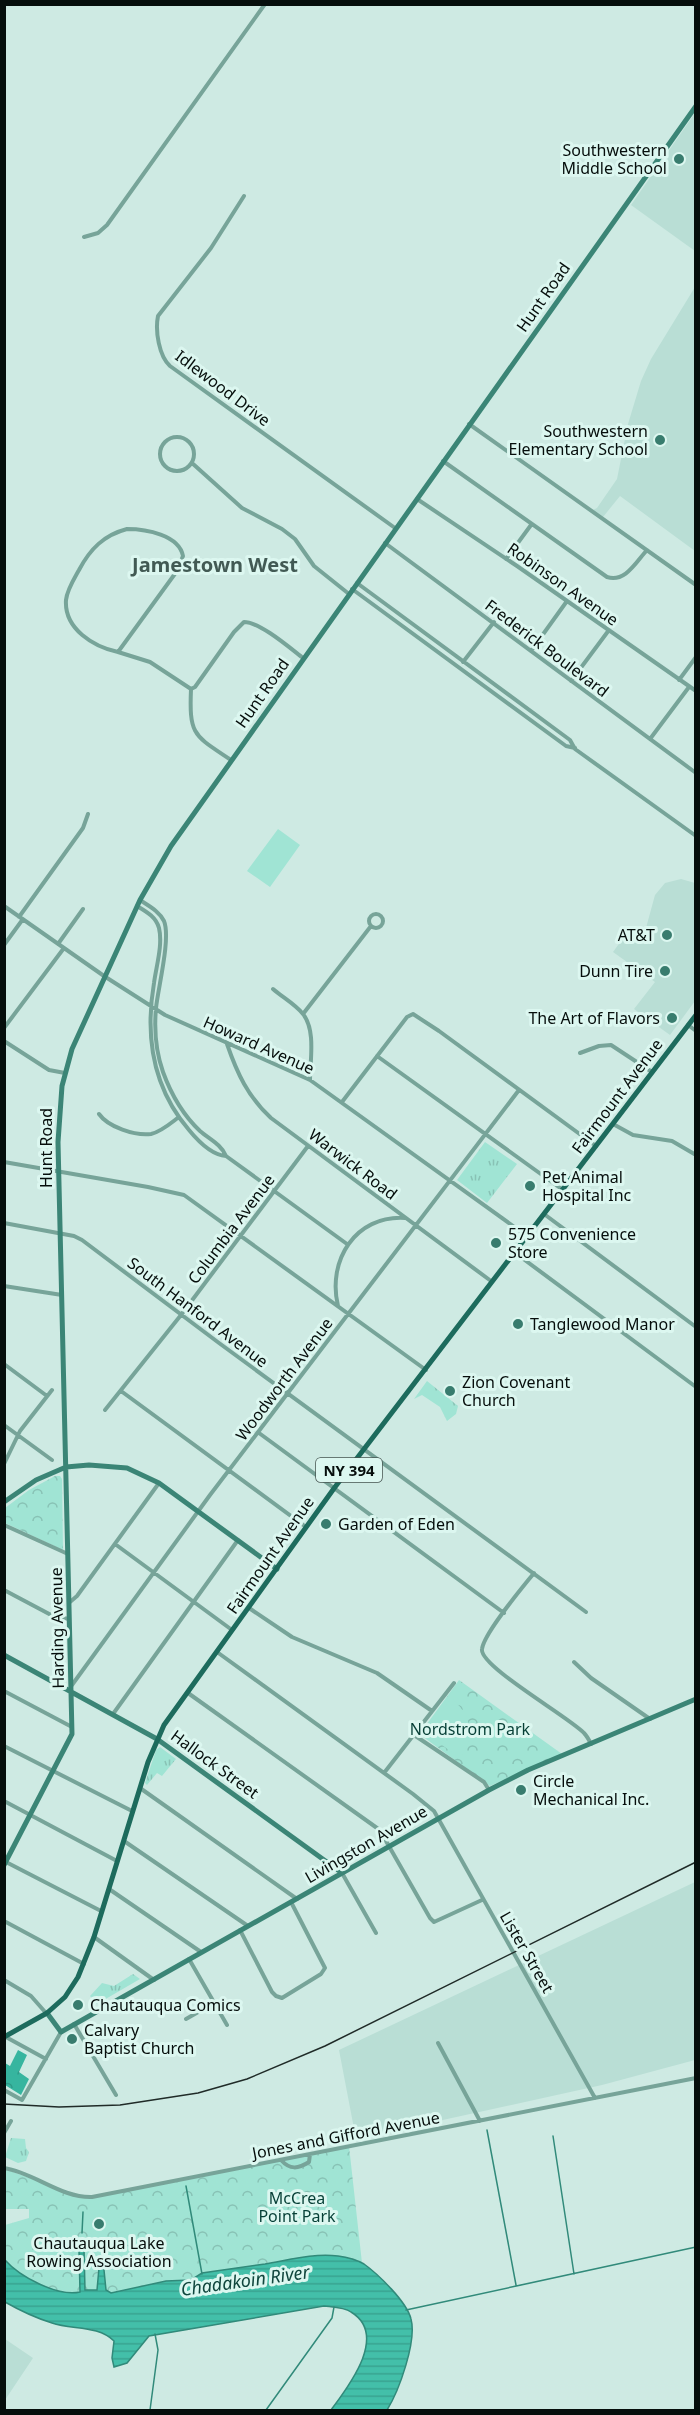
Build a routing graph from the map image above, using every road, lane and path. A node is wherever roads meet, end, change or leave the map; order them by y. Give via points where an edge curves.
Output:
1 (265, 4) edge
2 (696, 106) edge
3 (244, 196) dead end
4 (84, 237) dead end
5 (469, 424) junction
6 (443, 461) junction
7 (192, 463) junction
8 (416, 499) junction
9 (531, 525) junction
10 (395, 528) junction
11 (385, 542) junction
12 (647, 550) junction
13 (506, 559) junction
14 (357, 582) junction
15 (696, 585) edge
16 (350, 591) junction
17 (567, 601) junction
18 (494, 622) junction
19 (609, 630) junction
20 (531, 651) junction
21 (118, 652) junction
22 (696, 657) edge
23 (303, 658) junction
24 (464, 662) junction
25 (460, 667) junction
26 (679, 680) junction
27 (571, 681) junction
28 (689, 687) junction
29 (191, 689) junction
30 (696, 691) edge
31 (650, 739) junction
32 (575, 748) junction
33 (231, 760) junction
34 (696, 773) edge
35 (88, 814) dead end
36 (696, 836) edge
37 (140, 900) junction
38 (4, 906) edge
39 (137, 906) junction
40 (82, 909) dead end
41 (21, 918) junction
42 (371, 926) dead end
43 (58, 944) junction
44 (4, 945) edge
45 (64, 948) junction
46 (104, 976) junction
47 (273, 989) dead end
48 (150, 1005) junction
49 (156, 1009) junction
50 (303, 1014) junction
51 (696, 1015) edge
52 (688, 1025) junction
53 (4, 1028) edge
54 (696, 1031) edge
55 (4, 1041) edge
56 (227, 1044) junction
57 (580, 1053) dead end
58 (376, 1056) junction
59 (652, 1072) junction
60 (65, 1073) junction
61 (310, 1080) junction
62 (519, 1090) junction
63 (342, 1102) junction
64 (99, 1114) dead end
65 (179, 1117) junction
66 (612, 1123) junction
67 (485, 1135) junction
68 (308, 1146) junction
69 (596, 1146) junction
70 (696, 1155) edge
71 (226, 1156) junction
72 (4, 1162) edge
73 (59, 1172) junction
74 (450, 1181) junction
75 (562, 1190) junction
76 (275, 1191) junction
77 (544, 1214) junction
78 (405, 1218) junction
79 (4, 1223) edge
80 (415, 1226) junction
81 (60, 1233) junction
82 (527, 1236) junction
83 (241, 1237) junction
84 (347, 1244) junction
85 (514, 1252) junction
86 (491, 1281) junction
87 (4, 1286) edge
88 (62, 1295) junction
89 (338, 1307) junction
90 (348, 1313) junction
91 (181, 1315) junction
92 (696, 1327) edge
93 (7, 1366) edge
94 (426, 1370) junction
95 (4, 1373) edge
96 (64, 1374) joint
97 (696, 1387) edge
98 (52, 1390) dead end
99 (121, 1391) junction
100 (288, 1393) junction
101 (47, 1396) junction
102 (105, 1410) dead end
103 (4, 1425) edge
104 (259, 1433) junction
105 (18, 1435) junction
106 (366, 1449) junction
107 (52, 1460) dead end
108 (4, 1464) edge
109 (66, 1467) junction
110 (229, 1470) junction
111 (159, 1483) junction
112 (335, 1487) junction
113 (4, 1502) edge
114 (198, 1511) junction
115 (4, 1525) edge
116 (306, 1527) junction
117 (238, 1540) junction
118 (115, 1544) junction
119 (69, 1555) junction
120 (277, 1569) junction
121 (154, 1573) junction
122 (534, 1573) junction
123 (4, 1590) edge
124 (70, 1602) junction
125 (193, 1602) junction
126 (249, 1608) junction
127 (586, 1612) dead end
128 (504, 1613) junction
129 (70, 1619) junction
130 (233, 1630) junction
131 (217, 1652) junction
132 (4, 1655) edge
133 (574, 1662) dead end
134 (454, 1683) dead end
135 (72, 1688) junction
136 (4, 1691) edge
137 (188, 1693) junction
138 (696, 1699) edge
139 (432, 1711) junction
140 (113, 1714) junction
141 (650, 1719) junction
142 (73, 1728) junction
143 (414, 1735) junction
144 (157, 1738) junction
145 (591, 1744) junction
146 (4, 1746) edge
147 (54, 1772) junction
148 (384, 1773) junction
149 (140, 1787) junction
150 (489, 1790) junction
151 (4, 1801) edge
152 (132, 1810) junction
153 (31, 1816) junction
154 (438, 1818) junction
155 (123, 1840) junction
156 (389, 1845) junction
157 (117, 1860) junction
158 (5, 1863) edge
159 (342, 1873) junction
160 (108, 1889) junction
161 (297, 1899) junction
162 (482, 1900) junction
163 (291, 1902) junction
164 (101, 1911) junction
165 (4, 1921) edge
166 (248, 1926) junction
167 (240, 1930) junction
168 (376, 1933) dead end
169 (94, 1937) junction
170 (201, 1952) junction
171 (189, 1959) junction
172 (84, 1964) junction
173 (4, 1980) edge
174 (154, 1980) junction
175 (214, 2003) junction
176 (47, 2013) junction
177 (186, 2019) dead end
178 (74, 2024) junction
179 (227, 2025) dead end
180 (61, 2032) junction
181 (5, 2037) edge
182 (438, 2043) dead end
183 (46, 2059) junction
184 (696, 2078) edge
185 (4, 2090) edge
186 (116, 2095) dead end
187 (595, 2098) junction
188 (11, 2121) dead end
189 (480, 2121) junction
190 (4, 2133) edge
191 (310, 2154) junction
192 (281, 2160) junction
193 (4, 2168) edge

1 - 4 street via 107,225
2 - 5 street, Hunt Road
3 - 10 street, Idlewood Drive via 212,248 158,316 164,359
5 - 6 street, Hunt Road
5 - 12 street
6 - 8 street, Hunt Road
6 - 9 street
7 - 7 street via 194,452 189,442 173,438 164,444 160,454 167,469 178,472
7 - 16 street via 242,508 295,539 314,566
8 - 10 street, Hunt Road
8 - 13 street, Robinson Avenue
9 - 12 street via 614,579 623,576
9 - 13 street
10 - 11 street, Hunt Road
11 - 14 street, Hunt Road
11 - 18 street, Frederick Boulevard
12 - 15 street
13 - 17 street, Robinson Avenue
14 - 16 street, Hunt Road
14 - 24 street
16 - 23 street, Hunt Road
16 - 25 street
17 - 19 street, Robinson Avenue
17 - 20 street
18 - 20 street, Frederick Boulevard
18 - 24 street
19 - 26 street, Robinson Avenue
19 - 27 street
20 - 27 street, Frederick Boulevard
21 - 21 street via 96,646 79,631 68,615 68,593 91,549 104,538 127,529 157,533 181,549 182,562
21 - 29 street via 150,662
22 - 26 street
23 - 29 street via 260,627 244,622
23 - 33 street, Hunt Road
24 - 25 street
24 - 32 street via 570,740
25 - 32 street via 566,746
26 - 28 street, Robinson Avenue
27 - 31 street, Frederick Boulevard
28 - 30 street, Robinson Avenue
28 - 31 street
29 - 33 street via 190,722 194,731
31 - 34 street, Frederick Boulevard
32 - 36 street
33 - 37 street, Hunt Road via 165,854
35 - 41 street via 83,828
37 - 39 street, Hunt Road
37 - 49 street via 160,916 166,928
38 - 41 street, Howard Avenue
39 - 46 street, Hunt Road
39 - 48 street via 153,917 160,931
40 - 43 street
41 - 43 street, Howard Avenue
41 - 44 street
42 - 50 street
43 - 45 street, Howard Avenue
45 - 46 street, Howard Avenue
45 - 53 street
46 - 48 street, Howard Avenue
46 - 60 street, Hunt Road
47 - 50 street
48 - 49 street, Howard Avenue
48 - 65 street via 155,1066
49 - 56 street, Howard Avenue
49 - 71 street via 157,1049 168,1085 189,1119 223,1148
50 - 61 street via 310,1040
51 - 52 main road, Fairmount Avenue / NY 394
52 - 54 street
52 - 59 main road, Fairmount Avenue / NY 394
55 - 60 street via 49,1070
56 - 61 street, Howard Avenue
56 - 68 street, Warwick Road via 242,1082 258,1106
57 - 59 street via 611,1045
58 - 62 street via 406,1017 416,1015
58 - 63 street
58 - 67 street
59 - 66 main road, Fairmount Avenue / NY 394
60 - 73 street, Hunt Road via 59,1107
61 - 63 street, Howard Avenue
62 - 67 street, Woodworth Avenue
62 - 69 street
63 - 74 street, Howard Avenue
64 - 65 street via 107,1123 143,1133 158,1131
65 - 71 street via 202,1144 218,1156
66 - 69 main road, Fairmount Avenue / NY 394
66 - 70 street via 633,1136 662,1138
67 - 74 street, Woodworth Avenue
67 - 75 street
68 - 76 street, Columbia Avenue
68 - 78 street, Warwick Road
69 - 75 main road, Fairmount Avenue / NY 394
71 - 76 street
72 - 73 street
73 - 81 street, Hunt Road
73 - 83 street via 184,1195
74 - 80 street, Woodworth Avenue
74 - 82 street, Howard Avenue
75 - 77 main road, Fairmount Avenue / NY 394
76 - 83 street, Columbia Avenue
76 - 84 street
77 - 82 main road, Fairmount Avenue / NY 394
77 - 92 street
78 - 80 street, Warwick Road
78 - 84 street via 389,1218 370,1225
79 - 81 street, South Hanford Avenue
80 - 86 street, Warwick Road
80 - 90 street, Woodworth Avenue
81 - 88 street, Hunt Road
81 - 91 street, South Hanford Avenue via 82,1240
82 - 85 main road, Fairmount Avenue / NY 394
83 - 89 street
83 - 91 street, Columbia Avenue
84 - 89 street via 337,1268
85 - 86 main road, Fairmount Avenue / NY 394
85 - 97 street
86 - 94 main road, Fairmount Avenue / NY 394
87 - 88 street
88 - 96 street, Hunt Road
89 - 90 street
90 - 94 street
90 - 100 street, Woodworth Avenue
91 - 99 street, Columbia Avenue
91 - 100 street, South Hanford Avenue
93 - 95 street
93 - 101 street
94 - 106 main road, Fairmount Avenue / NY 394
96 - 109 street, Harding Avenue
98 - 101 street
99 - 102 street, Columbia Avenue
99 - 110 street
100 - 104 street, Woodworth Avenue
100 - 106 street, South Hanford Avenue
101 - 105 street
103 - 105 street
104 - 110 street, Woodworth Avenue
104 - 112 street
105 - 107 street
105 - 108 street
106 - 112 main road, Fairmount Avenue / NY 394
106 - 122 street, South Hanford Avenue
109 - 111 street via 117,1466 136,1470
109 - 113 street via 36,1480
109 - 119 street, Harding Avenue
110 - 114 street, Woodworth Avenue
110 - 116 street
111 - 114 street
111 - 118 street
112 - 116 main road, Fairmount Avenue / NY 394
112 - 128 street
114 - 117 street
114 - 121 street, Woodworth Avenue
115 - 119 street
116 - 120 main road, Fairmount Avenue / NY 394
117 - 120 street
117 - 125 street
118 - 121 street
118 - 124 street
119 - 124 street, Harding Avenue
120 - 126 main road, Fairmount Avenue / NY 394
121 - 125 street
121 - 135 street, Woodworth Avenue
122 - 127 street, South Hanford Avenue
122 - 128 street
123 - 129 street via 53,1616
124 - 129 street, Harding Avenue
125 - 130 street
125 - 140 street
126 - 130 main road, Fairmount Avenue / NY 394
126 - 139 street via 292,1637 377,1673
128 - 145 street via 485,1641 484,1659 578,1727
129 - 135 street, Harding Avenue
130 - 131 main road, Fairmount Avenue / NY 394
131 - 137 main road, Fairmount Avenue / NY 394
131 - 148 street, Lister Street
132 - 135 street, Hallock Street
133 - 141 street
134 - 139 street
135 - 140 street, Hallock Street
135 - 142 street, Harding Avenue
136 - 142 street
137 - 144 main road, Fairmount Avenue / NY 394
137 - 156 street via 371,1824
138 - 141 street, Livingston Avenue
139 - 143 street
140 - 144 street, Hallock Street
141 - 145 street, Livingston Avenue
142 - 147 street, Harding Avenue
143 - 148 street
143 - 150 street via 484,1782
144 - 149 main road, Fairmount Avenue / NY 394
144 - 159 street, Hallock Street
145 - 150 street, Livingston Avenue
146 - 147 street
147 - 152 street
147 - 153 street, Harding Avenue
148 - 154 street, Lister Street via 431,1808
149 - 152 main road, Fairmount Avenue / NY 394
149 - 161 street
150 - 154 street, Livingston Avenue
151 - 153 street
152 - 155 main road, Fairmount Avenue / NY 394
153 - 157 street
153 - 158 street, Harding Avenue
154 - 156 street, Livingston Avenue
154 - 162 street, Lister Street
155 - 157 main road, Fairmount Avenue / NY 394
155 - 166 street
156 - 159 street, Livingston Avenue
156 - 162 street via 430,1918 437,1922
157 - 160 main road, Fairmount Avenue / NY 394
158 - 164 street
159 - 161 street, Livingston Avenue
159 - 168 street, Hallock Street
160 - 164 main road, Fairmount Avenue / NY 394
160 - 170 street
161 - 163 street, Livingston Avenue
162 - 187 street, Lister Street
163 - 166 street, Livingston Avenue
163 - 167 street via 325,1968 282,1998 272,1992
164 - 169 main road, Fairmount Avenue / NY 394
165 - 172 street
166 - 167 street, Livingston Avenue
167 - 170 street, Livingston Avenue
169 - 172 main road, Fairmount Avenue / NY 394
169 - 174 street
170 - 171 street, Livingston Avenue
171 - 174 street, Livingston Avenue
171 - 175 street
172 - 176 main road, Fairmount Avenue / NY 394 via 70,1990
173 - 176 street via 31,1996
174 - 178 street, Livingston Avenue
175 - 177 street
175 - 179 street
176 - 180 street
176 - 181 main road, NY 394
178 - 180 street, Livingston Avenue
178 - 186 street
180 - 183 street
181 - 183 street
182 - 189 street
183 - 185 street via 22,2100
184 - 187 street, Jones and Gifford Avenue
187 - 189 street, Jones and Gifford Avenue
188 - 190 street
189 - 191 street, Jones and Gifford Avenue
191 - 192 street, Jones and Gifford Avenue
191 - 192 street via 309,2162 294,2168
192 - 193 street, Jones and Gifford Avenue via 92,2197 75,2197

